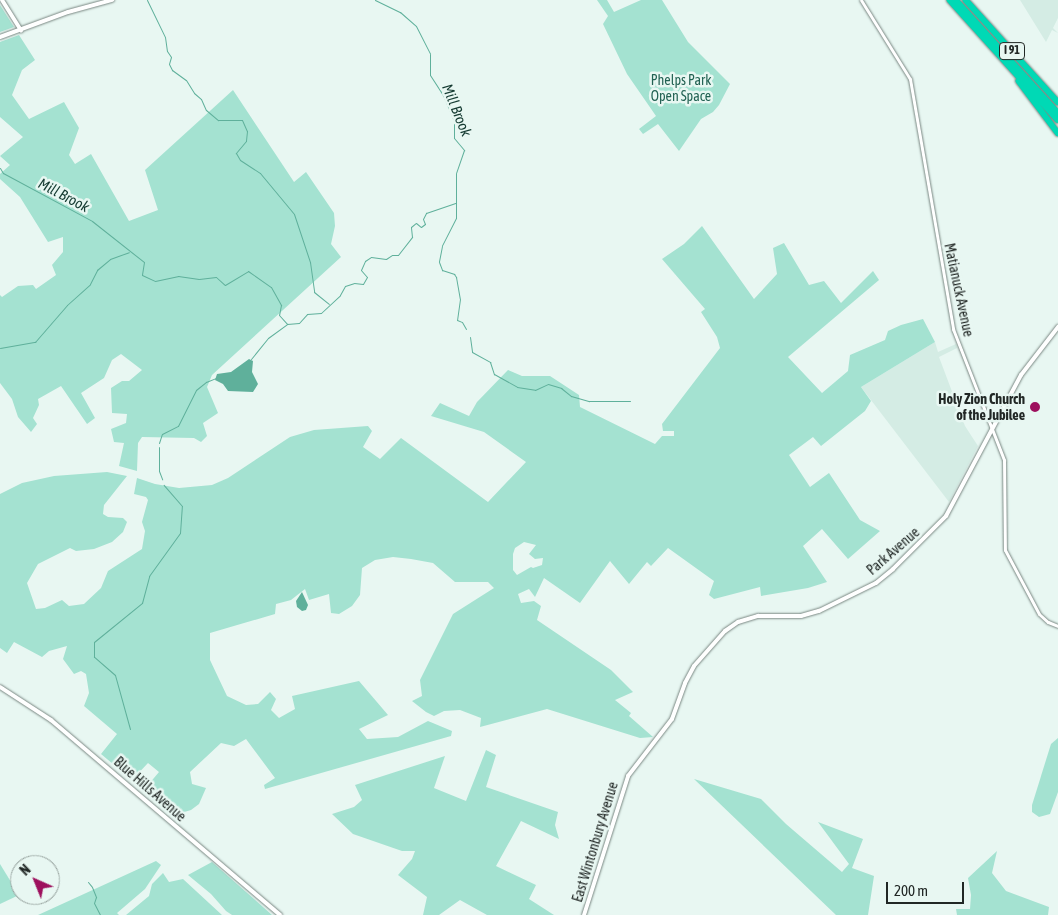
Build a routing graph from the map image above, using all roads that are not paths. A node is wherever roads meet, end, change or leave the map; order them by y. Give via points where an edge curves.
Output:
1 (2, 0) edge
2 (112, 0) edge
3 (862, 0) edge
4 (950, 0) edge
5 (958, 0) edge
6 (966, 0) edge
7 (21, 30) junction
8 (0, 37) edge
9 (1012, 68) junction
10 (1032, 74) junction
11 (1058, 96) edge
12 (1058, 102) edge
13 (1058, 111) edge
14 (1058, 120) edge
15 (1058, 133) edge
16 (1058, 328) edge
17 (992, 430) junction
18 (1058, 626) edge
19 (0, 686) edge
20 (645, 752) joint
21 (280, 915) edge
22 (584, 915) edge

1 - 7 main road
2 - 7 main road
3 - 17 street, Matianuck Avenue via 910,79 953,328
4 - 9 highway, I 91
5 - 13 highway
6 - 10 highway, I 91
7 - 8 main road
9 - 14 highway, I 91
9 - 15 highway
10 - 11 highway
10 - 12 highway, I 91
16 - 17 main road, Park Avenue via 1025,369
17 - 18 street, Matianuck Avenue via 1004,460 1006,550 1041,616
17 - 20 main road, Park Avenue via 946,516 894,568 876,582 819,611 801,616 753,617 730,627 694,666 672,719
19 - 21 main road, Blue Hills Avenue via 56,724
20 - 22 main road, East Wintonbury Avenue via 628,776

